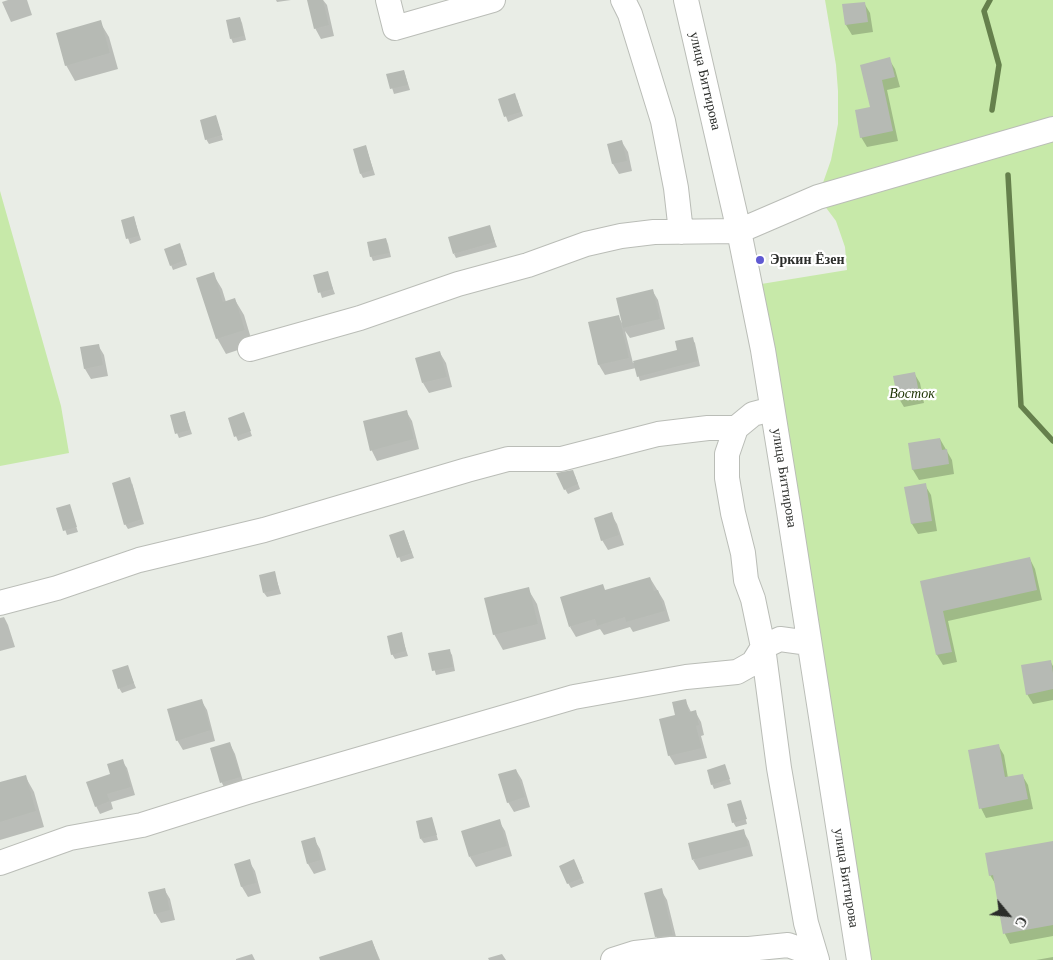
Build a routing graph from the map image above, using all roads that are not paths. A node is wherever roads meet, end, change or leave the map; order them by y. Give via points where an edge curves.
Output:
1 (388, 0) edge
2 (493, 0) edge
3 (623, 0) edge
4 (686, 0) edge
5 (1053, 129) edge
6 (739, 231) junction
7 (681, 232) junction
8 (250, 349) dead end
9 (772, 409) junction
10 (736, 428) junction
11 (0, 603) edge
12 (809, 643) junction
13 (763, 647) junction
14 (0, 863) edge
15 (613, 960) edge
16 (811, 960) edge
17 (817, 960) edge
18 (859, 960) edge

1 - 2 street via 396,28
3 - 7 street via 663,121
4 - 6 street, улица Биттирова
5 - 6 street via 818,197
6 - 7 street
6 - 9 street, улица Биттирова
7 - 8 street via 621,236 586,244 360,318
9 - 10 street via 752,414
9 - 12 street, улица Биттирова
10 - 11 street via 658,434 561,459 508,459 264,530 139,560 57,588
10 - 13 street via 727,454 727,478 746,580
12 - 13 street via 780,639
12 - 18 street, улица Биттирова
13 - 14 street via 753,663 737,672 686,677 574,697 142,825 70,838
13 - 17 street via 778,768 806,923
15 - 16 street via 635,953 671,949 749,950 788,945 802,950

